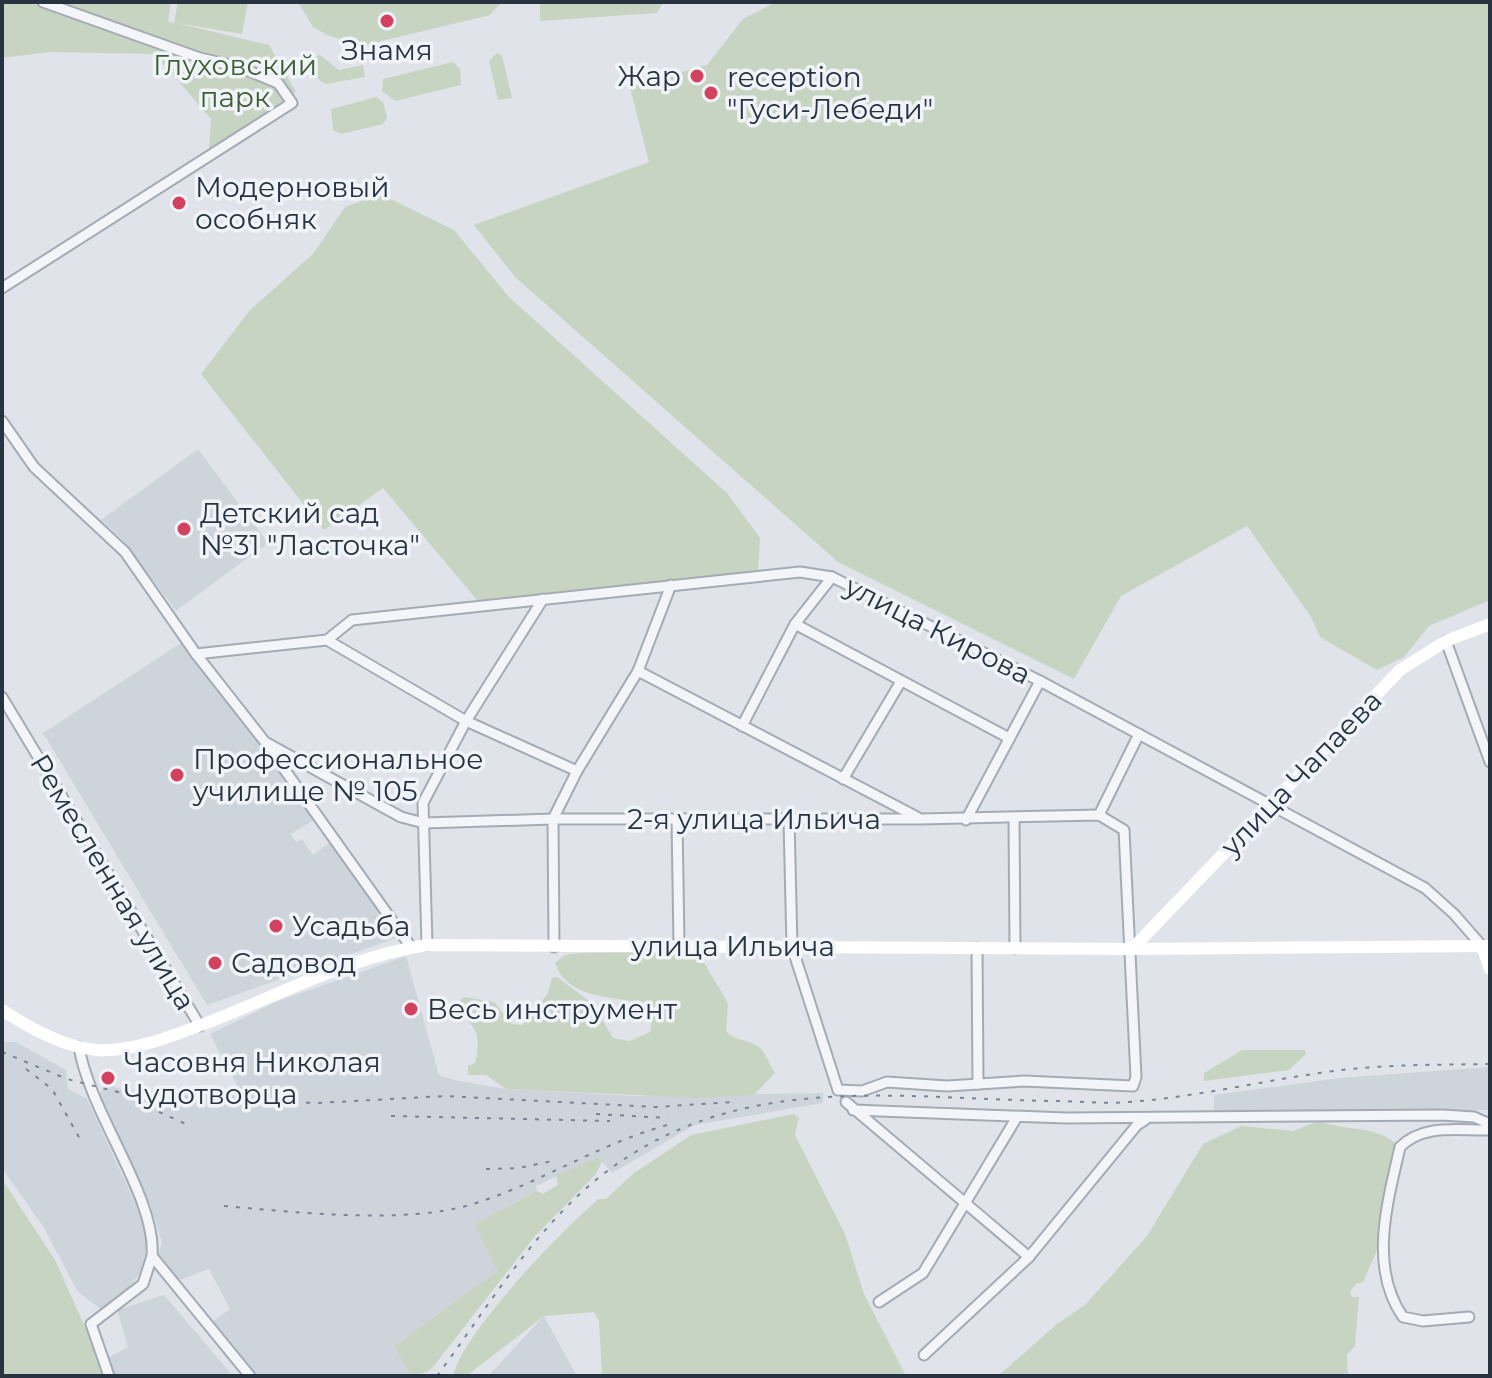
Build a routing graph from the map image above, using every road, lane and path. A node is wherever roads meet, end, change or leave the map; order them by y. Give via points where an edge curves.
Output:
1 (43, 2) edge
2 (2, 288) edge
3 (2, 421) edge
4 (832, 577) junction
5 (671, 585) junction
6 (543, 599) junction
7 (795, 624) junction
8 (1490, 624) edge
9 (327, 640) junction
10 (1446, 641) junction
11 (196, 654) junction
12 (638, 671) junction
13 (1040, 681) junction
14 (900, 683) junction
15 (2, 697) edge
16 (466, 721) junction
17 (742, 726) junction
18 (1139, 734) junction
19 (1009, 738) junction
20 (265, 742) junction
21 (1490, 762) edge
22 (577, 771) junction
23 (843, 779) junction
24 (1268, 806) junction
25 (1099, 815) junction
26 (1014, 818) junction
27 (553, 819) junction
28 (920, 819) junction
29 (677, 820) junction
30 (789, 820) junction
31 (966, 820) junction
32 (424, 823) junction
33 (427, 945) junction
34 (679, 945) junction
35 (1486, 946) edge
36 (411, 947) junction
37 (554, 947) junction
38 (792, 947) junction
39 (977, 948) junction
40 (1015, 948) junction
41 (1132, 949) junction
42 (1490, 969) edge
43 (2, 1010) edge
44 (200, 1026) junction
45 (79, 1047) junction
46 (978, 1084) junction
47 (1017, 1117) junction
48 (1147, 1119) junction
49 (1490, 1127) edge
50 (964, 1206) junction
51 (152, 1256) junction
52 (1029, 1257) junction
53 (879, 1302) dead end
54 (1469, 1317) dead end
55 (924, 1355) dead end
56 (109, 1376) edge
57 (250, 1376) edge

1 - 2 street via 278,83 292,103
3 - 11 street, 2-я улица Ильича via 34,467 125,552
4 - 5 street, улица Кирова via 800,572
4 - 7 street
4 - 13 street, улица Кирова
5 - 6 street, улица Кирова
5 - 12 street
6 - 9 street, улица Кирова via 352,620
6 - 16 street
7 - 14 street
7 - 17 street
8 - 10 main road, улица Чапаева
9 - 11 street
9 - 16 street
10 - 21 street
10 - 24 main road, улица Чапаева via 1400,670
11 - 20 street, 2-я улица Ильича
12 - 17 street
12 - 22 street
13 - 18 street, улица Кирова
13 - 19 street
14 - 19 street
14 - 23 street
15 - 44 street, Ремесленная улица
16 - 22 street
16 - 32 street via 423,803
17 - 23 street
18 - 24 street, улица Кирова
18 - 25 street
19 - 31 street
20 - 32 street, 2-я улица Ильича via 401,817
20 - 36 street
22 - 27 street
23 - 28 street
24 - 35 street, улица Кирова via 1425,888
24 - 41 main road, улица Чапаева
25 - 26 street, 2-я улица Ильича
25 - 41 street via 1124,830
26 - 31 street, 2-я улица Ильича
26 - 40 street
27 - 29 street, 2-я улица Ильича
27 - 32 street, 2-я улица Ильича
27 - 37 street
28 - 30 street, 2-я улица Ильича
28 - 31 street, 2-я улица Ильича
29 - 30 street, 2-я улица Ильича
29 - 34 street
30 - 38 street
32 - 33 street
33 - 36 main road, улица Ильича
33 - 37 main road, улица Ильича
34 - 37 main road, улица Ильича
34 - 38 main road, улица Ильича
35 - 41 main road, улица Ильича
35 - 42 main road
36 - 44 main road, улица Ильича
38 - 39 main road, улица Ильича
38 - 46 street via 838,1090 862,1091 887,1082
39 - 40 main road, улица Ильича
39 - 46 street
40 - 41 main road, улица Ильича
41 - 46 street via 1133,1086
43 - 45 main road, улица Ильича via 29,1028
44 - 45 main road, улица Ильича via 121,1049
45 - 51 street via 84,1076 143,1205
47 - 48 street
47 - 50 street
47 - 50 street via 850,1106
48 - 49 street via 1442,1115 1474,1117
48 - 52 street
49 - 54 street via 1438,1130 1408,1139 1400,1147 1384,1221 1388,1285 1403,1317
50 - 52 street
50 - 53 street via 923,1273
51 - 56 street via 143,1284 91,1324
51 - 57 street
52 - 55 street

